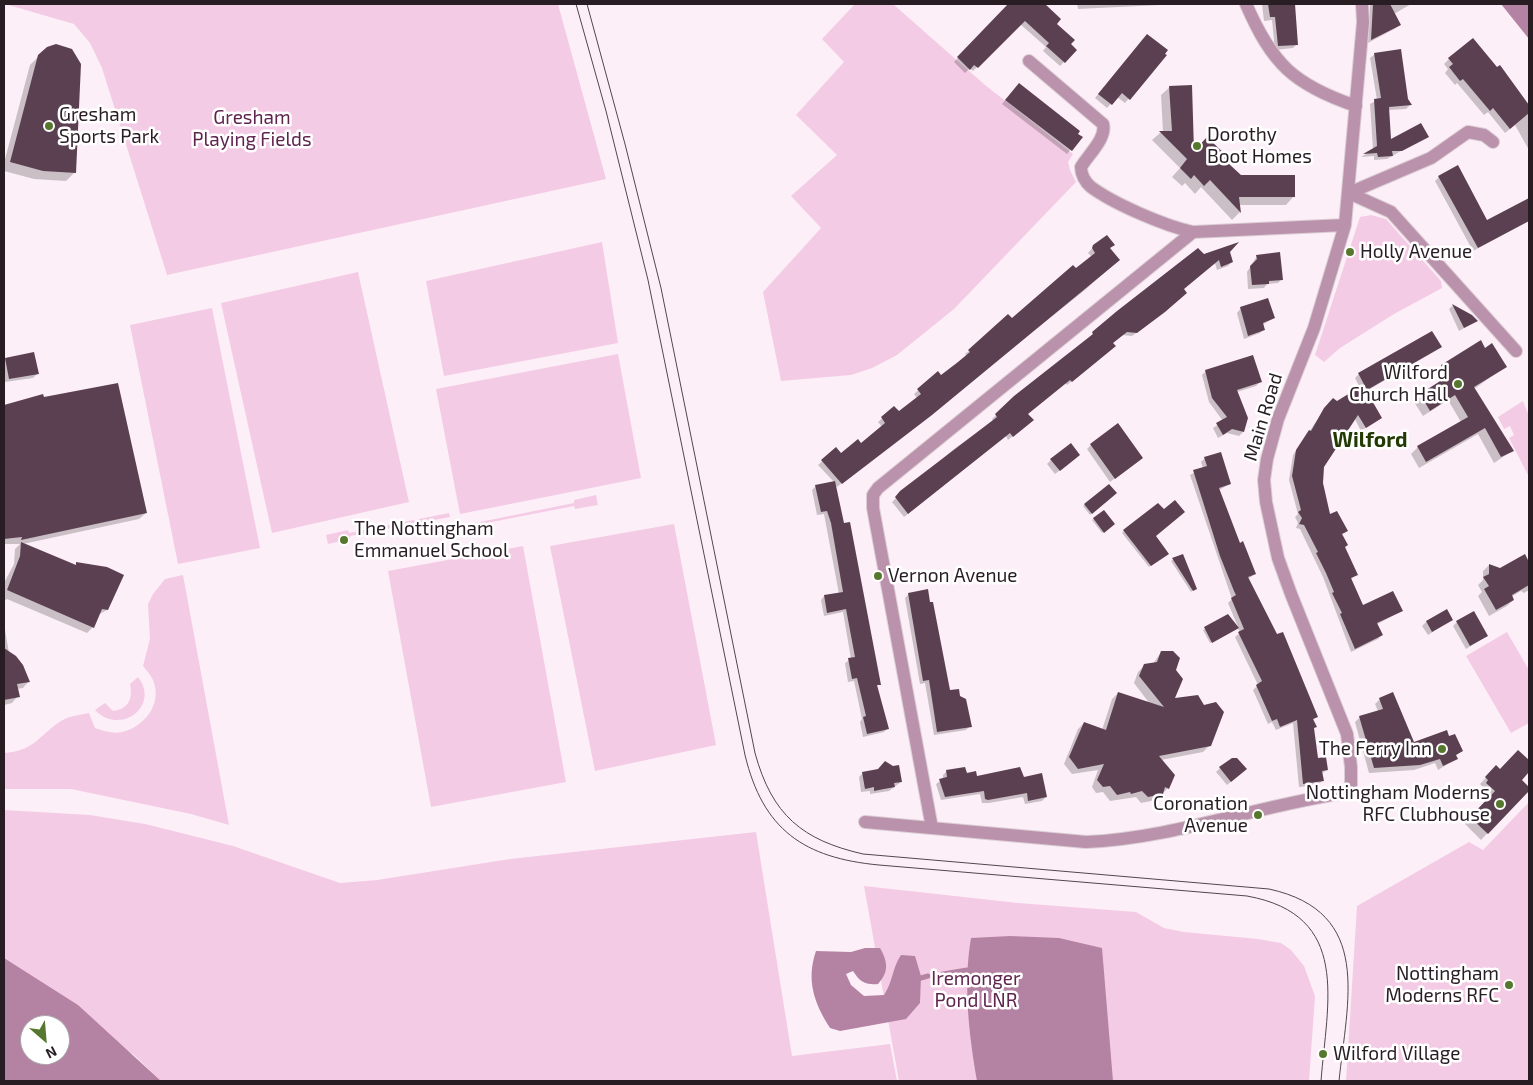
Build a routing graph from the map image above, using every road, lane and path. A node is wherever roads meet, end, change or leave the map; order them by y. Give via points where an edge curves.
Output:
1 (1246, 4) edge
2 (1362, 4) edge
3 (1029, 61) dead end
4 (1356, 106) junction
5 (1493, 142) dead end
6 (1348, 193) junction
7 (1346, 224) junction
8 (1193, 232) junction
9 (1516, 351) dead end
10 (865, 822) dead end
11 (932, 828) junction

1 - 4 street via 1267,47 1288,72 1307,85
2 - 4 street, Main Road
3 - 8 street via 1103,124 1102,135 1081,167 1090,186 1130,208
4 - 6 street, Main Road
5 - 6 street via 1484,135 1468,132 1431,158
6 - 7 street, Main Road
6 - 9 street via 1391,212
7 - 8 street
7 - 11 street, Main Road via 1314,328 1278,419 1264,480 1278,558 1347,734 1351,792 1307,798 1163,833 1107,841 1086,842
8 - 11 street via 873,495
10 - 11 street

